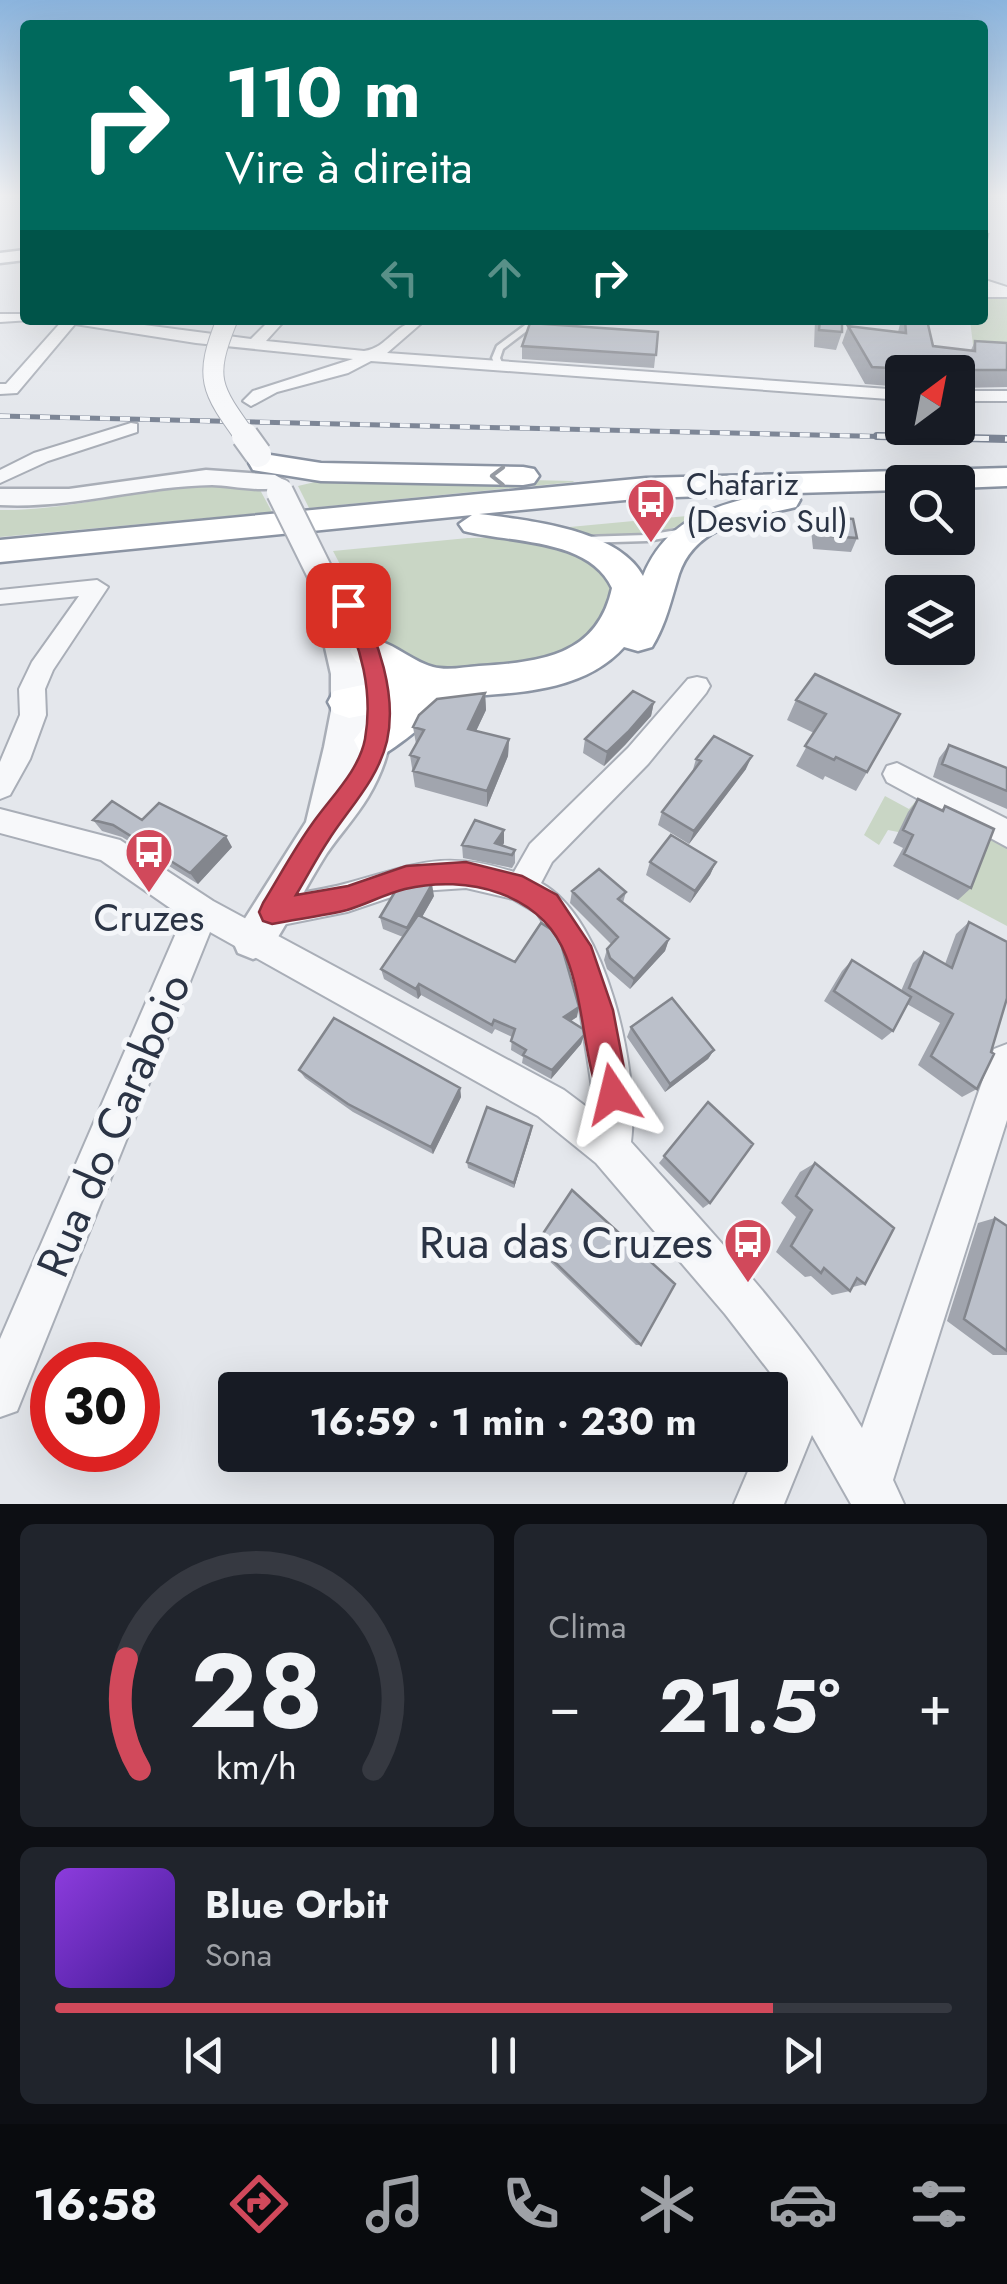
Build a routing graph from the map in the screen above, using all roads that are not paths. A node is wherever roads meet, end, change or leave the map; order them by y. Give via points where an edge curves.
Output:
1 (69, 325) edge
2 (114, 325) edge
3 (225, 325) edge
4 (273, 325) edge
5 (411, 325) edge
6 (530, 325) edge
7 (256, 343) junction
8 (373, 354) junction
9 (500, 367) junction
10 (0, 389) edge
11 (885, 393) edge
12 (975, 396) edge
13 (1007, 396) edge
14 (251, 400) dead end
15 (131, 428) dead end
16 (258, 473) junction
17 (0, 477) edge
18 (1007, 478) edge
19 (700, 485) junction
20 (885, 496) edge
21 (975, 496) edge
22 (1007, 496) edge
23 (0, 497) edge
24 (785, 499) junction
25 (476, 524) junction
26 (689, 531) junction
27 (571, 540) junction
28 (0, 551) edge
29 (0, 571) edge
30 (324, 581) junction
31 (0, 596) edge
32 (370, 651) junction
33 (697, 686) dead end
34 (430, 694) junction
35 (368, 714) junction
36 (897, 774) dead end
37 (0, 787) edge
38 (0, 821) edge
39 (1007, 834) edge
40 (522, 888) junction
41 (202, 911) junction
42 (263, 926) junction
43 (1007, 1062) edge
44 (610, 1149) junction
45 (808, 1384) junction
46 (0, 1394) edge
47 (873, 1494) edge
48 (759, 1504) edge

1 - 10 street via 11,389
2 - 7 street
3 - 16 street, bridge via 210,356 212,389
4 - 7 street
5 - 8 street
6 - 9 lane via 500,348
7 - 8 street
8 - 9 street
8 - 14 street
9 - 11 street
12 - 13 street
15 - 17 street
19 -> 16 highway
16 - 23 street via 56,498
16 - 30 street, bridge
18 - 19 highway
19 - 28 highway
20 - 24 highway
21 - 22 highway
24 - 25 highway
24 - 26 highway via 735,510
25 - 27 highway
25 - 29 highway
26 - 27 lane
26 - 34 highway via 665,564 653,613 634,646 591,676 534,694
27 - 34 highway via 610,560 629,584 629,605 612,638 580,660 525,679
30 - 32 street via 348,605
30 - 35 street via 347,672
31 - 37 street via 97,587 41,668 32,689 33,714
32 - 34 highway
32 - 35 street
33 - 40 street via 541,853
34 - 35 highway via 392,723
35 - 42 street via 345,741 318,834
36 - 39 street
38 - 41 street via 109,849
40 - 42 street via 466,874 433,874
40 - 44 street via 548,903 588,976 616,1110
41 - 42 street
41 - 46 street, Rua do Caraboio
42 - 44 street via 551,1103
43 - 47 street
44 - 45 street
45 - 47 street
45 - 48 street

